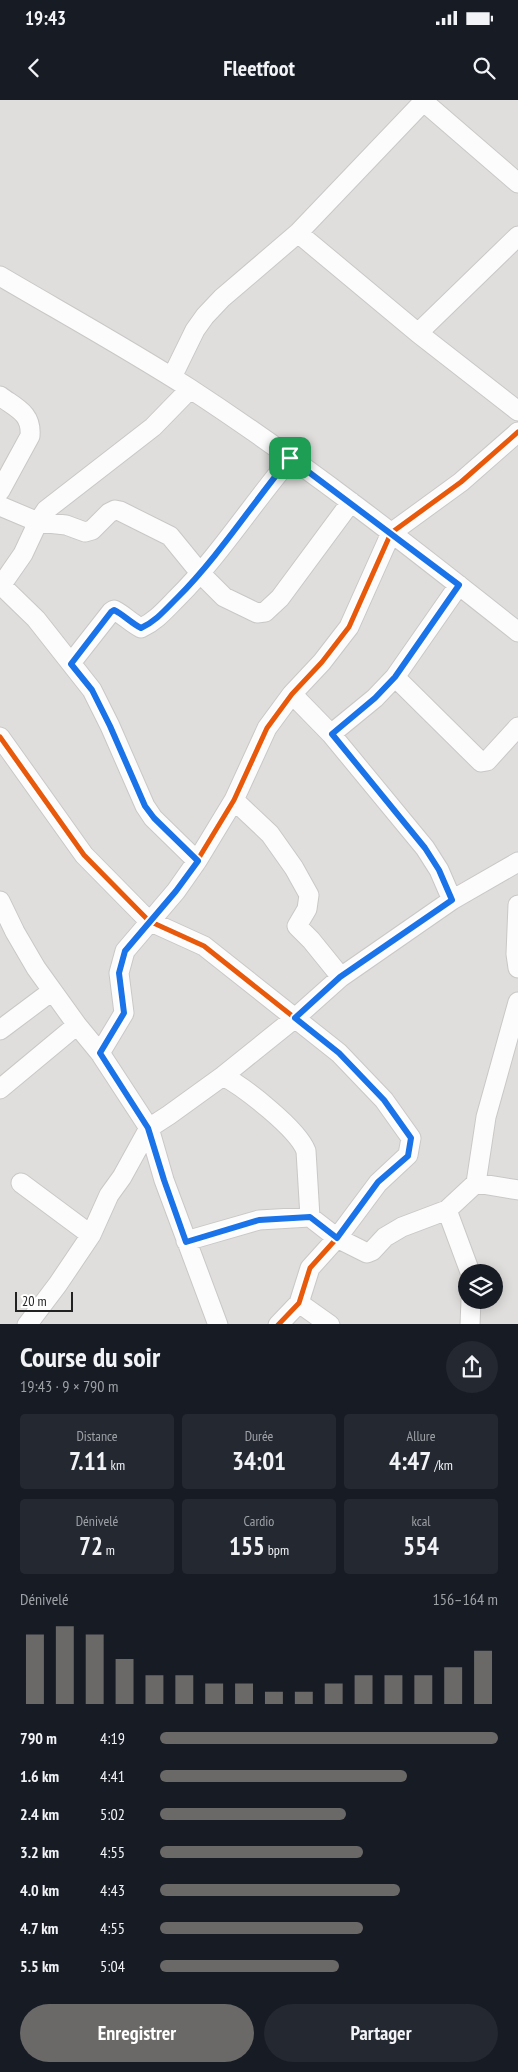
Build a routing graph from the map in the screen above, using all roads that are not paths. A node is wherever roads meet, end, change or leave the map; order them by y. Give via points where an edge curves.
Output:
1 (424, 101) edge
2 (518, 183) edge
3 (298, 233) junction
4 (518, 236) edge
5 (0, 276) edge
6 (418, 333) junction
7 (172, 377) junction
8 (190, 389) junction
9 (0, 396) edge
10 (518, 411) edge
11 (518, 432) edge
12 (290, 458) junction
13 (0, 491) edge
14 (351, 502) junction
15 (0, 506) edge
16 (38, 522) junction
17 (391, 533) junction
18 (201, 574) junction
19 (459, 585) junction
20 (0, 586) edge
21 (518, 632) edge
22 (71, 664) junction
23 (395, 677) junction
24 (292, 694) junction
25 (518, 727) edge
26 (332, 734) junction
27 (0, 737) edge
28 (234, 800) junction
29 (198, 861) junction
30 (518, 862) edge
31 (452, 900) junction
32 (0, 901) edge
33 (518, 905) edge
34 (149, 921) junction
35 (518, 968) edge
36 (340, 977) junction
37 (52, 991) junction
38 (518, 1002) edge
39 (295, 1018) junction
40 (77, 1025) junction
41 (0, 1030) edge
42 (100, 1053) junction
43 (223, 1076) junction
44 (0, 1090) edge
45 (148, 1128) junction
46 (21, 1183) dead end
47 (476, 1183) junction
48 (518, 1190) edge
49 (447, 1210) junction
50 (310, 1217) junction
51 (91, 1235) junction
52 (337, 1238) junction
53 (186, 1242) junction
54 (467, 1264) edge
55 (299, 1303) junction
56 (471, 1309) edge
57 (27, 1324) edge
58 (218, 1324) edge
59 (278, 1324) edge
60 (330, 1324) edge
61 (470, 1324) edge

1 - 2 street
1 - 3 street
3 - 6 street
3 - 7 street via 205,316
4 - 6 street
5 - 7 street
6 - 10 street
7 - 8 street
8 - 12 street
8 - 16 street via 153,427 46,510
9 - 13 street via 27,416 31,427 30,436
11 - 17 street via 461,482
12 - 14 street
12 - 18 street
14 - 17 street
14 - 18 street via 280,598 265,612 257,613 224,597
15 - 16 street
16 - 18 street via 66,525 86,532 109,513 120,511 170,536
16 - 20 street via 23,554
17 - 19 street
17 - 24 street via 349,627
18 - 22 street via 153,622 141,628 120,612 111,612
19 - 21 street
19 - 23 street
20 - 22 street via 36,619
22 - 29 street via 92,690 145,806
23 - 25 street via 481,762 487,761
23 - 26 street
24 - 26 street
24 - 28 street via 267,728
26 - 31 street via 425,848
27 - 34 street via 84,856
28 - 29 street
28 - 36 street via 270,834 294,868 309,895 307,909 297,926
29 - 34 street
30 - 31 street
31 - 36 street
32 - 37 street via 15,932
33 - 35 street
34 - 39 street via 204,946
34 - 42 street via 125,951 119,973 124,1013
36 - 39 street
37 - 40 street
37 - 41 street
38 - 47 street via 486,1117
39 - 43 street
39 - 52 street via 339,1053 384,1100 411,1138 408,1156 378,1182
40 - 42 street
40 - 44 street
42 - 45 street
43 - 45 street
43 - 50 street via 260,1103 302,1141 306,1151
45 - 51 street
45 - 53 street
46 - 51 street
47 - 48 street
47 - 49 street
49 - 52 street via 402,1227 367,1253
49 - 54 street
50 - 52 street
50 - 53 street via 259,1220
51 - 57 street
52 - 55 street via 310,1268
53 - 58 street
55 - 59 street
55 - 60 street
56 - 61 street

